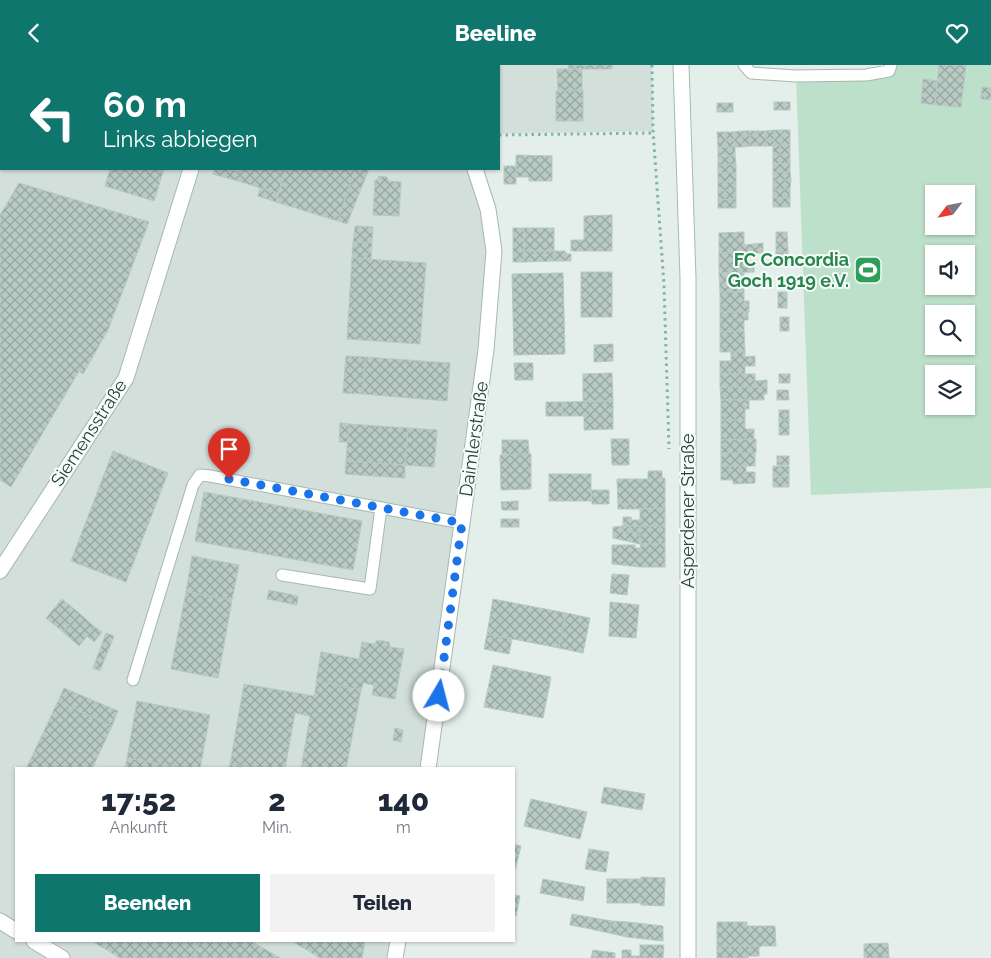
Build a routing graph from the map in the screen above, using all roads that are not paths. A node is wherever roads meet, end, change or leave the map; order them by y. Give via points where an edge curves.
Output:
1 (681, 65) edge
2 (744, 65) edge
3 (891, 65) edge
4 (191, 170) edge
5 (474, 170) edge
6 (381, 508) junction
7 (462, 523) junction
8 (0, 571) edge
9 (282, 575) dead end
10 (133, 680) dead end
11 (428, 767) edge
12 (0, 921) edge
13 (15, 930) edge
14 (36, 942) edge
15 (398, 942) edge
16 (62, 958) edge
17 (395, 958) edge
18 (688, 958) edge

1 - 18 street, Asperdener Straße via 688,279
2 - 3 lane via 751,73 796,76 869,75 889,71
4 - 8 street, Siemensstraße via 126,378
5 - 7 street, Daimlerstraße via 488,209 494,251 486,350
6 - 7 lane
6 - 9 lane via 370,589
6 - 10 lane via 200,475 193,485
7 - 11 street, Daimlerstraße
12 - 13 street
14 - 16 street
15 - 17 street

